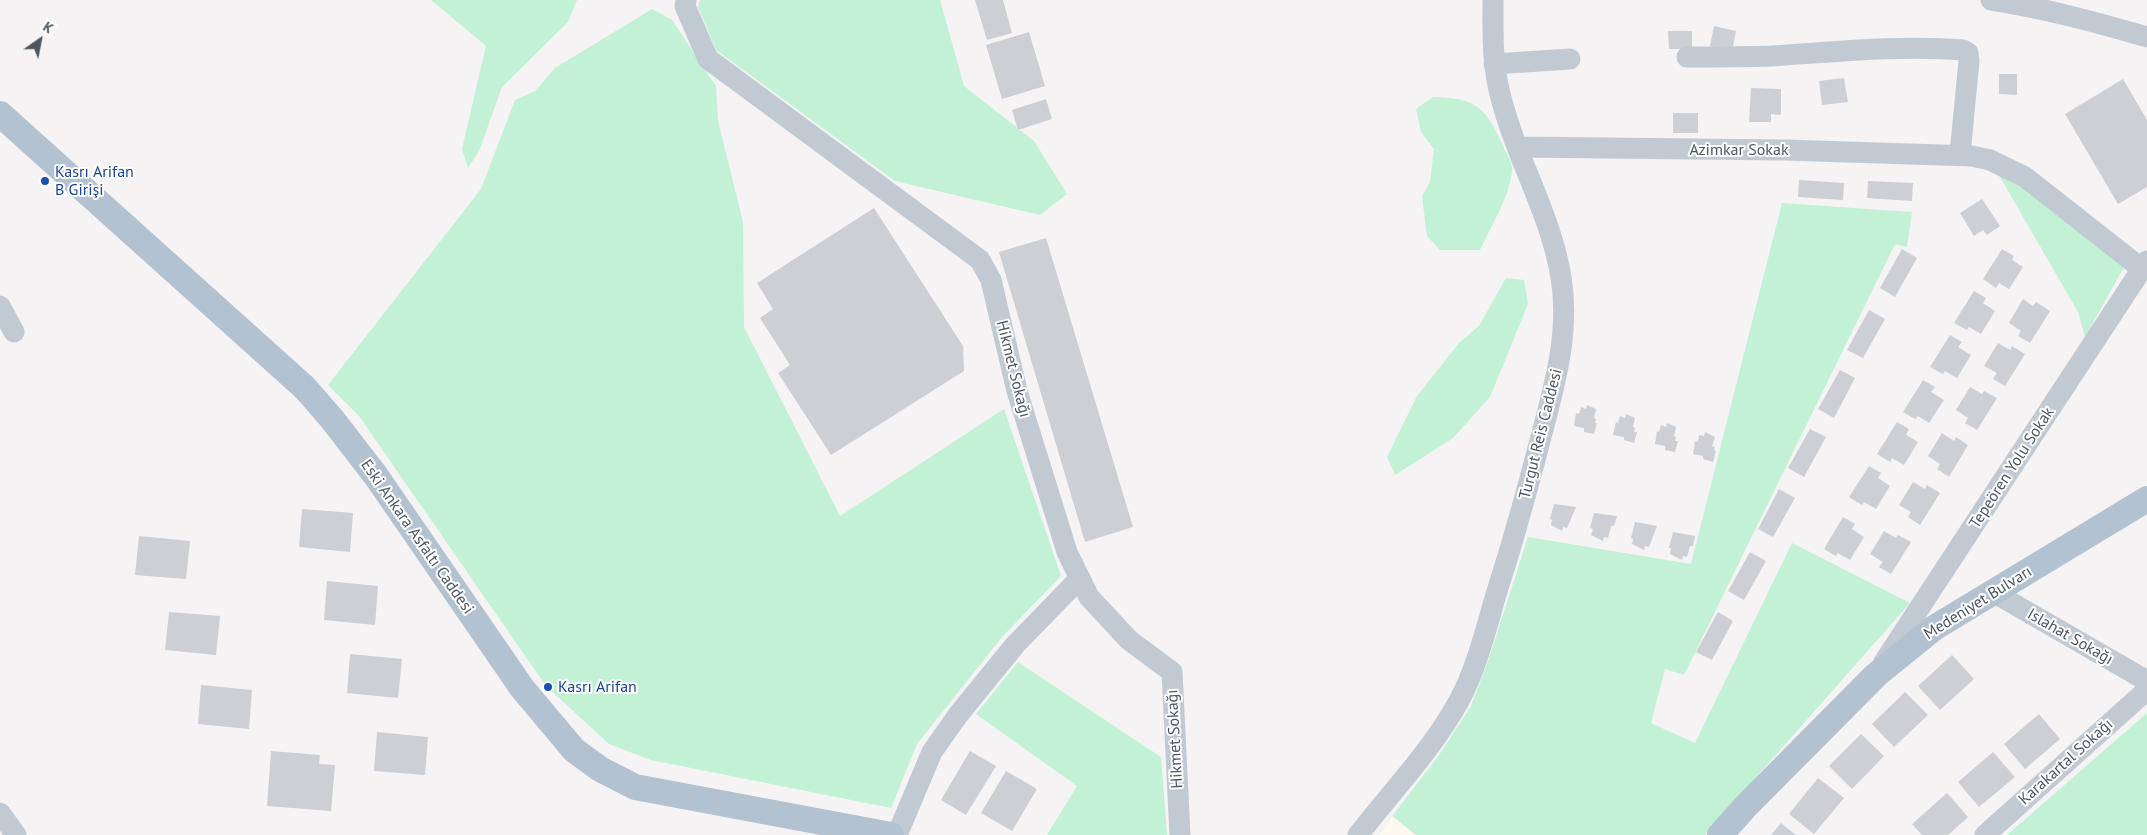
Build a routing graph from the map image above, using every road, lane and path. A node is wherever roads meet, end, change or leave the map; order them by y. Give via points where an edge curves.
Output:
1 (686, 0) edge
2 (1493, 0) edge
3 (1991, 0) edge
4 (2147, 37) edge
5 (1687, 57) dead end
6 (1570, 59) dead end
7 (1494, 64) junction
8 (0, 114) edge
9 (1518, 146) junction
10 (1960, 154) junction
11 (2145, 265) edge
12 (0, 306) edge
13 (14, 332) dead end
14 (2147, 499) edge
15 (1080, 578) junction
16 (1993, 592) junction
17 (1876, 675) junction
18 (2147, 681) edge
19 (2147, 690) edge
20 (0, 813) edge
21 (16, 835) edge
22 (891, 835) edge
23 (897, 835) edge
24 (1180, 835) edge
25 (1358, 835) edge
26 (1720, 835) edge
27 (1985, 835) edge

1 - 15 street, Hikmet Sokağı via 685,6 708,59 980,260 991,280 1020,401 1067,552
2 - 7 street, Turgut Reis Caddesi
3 - 4 street via 2088,20
5 - 10 street via 1963,50 1969,61
6 - 7 street
7 - 9 street, Turgut Reis Caddesi via 1505,114
8 - 22 main road, Eski Ankara Asfaltı Caddesi via 305,388 376,476 522,688 574,750 600,769 635,787
9 - 10 street, Azimkar Sokak
9 - 25 street, Turgut Reis Caddesi via 1544,212 1561,277 1565,308 1564,334 1550,400 1501,578 1462,695 1445,726
10 - 11 street, Azimkar Sokak via 1990,160 2025,177
11 - 17 street, Tepeören Yolu Sokak
12 - 13 street
14 - 16 main road, Medeniyet Bulvarı
15 - 23 street via 1015,645 958,715 932,752
15 - 24 street, Hikmet Sokağı via 1088,597 1129,640 1172,672
16 - 17 main road, Medeniyet Bulvarı via 1934,628
16 - 18 street, Islahat Sokağı
17 - 26 main road, Medeniyet Bulvarı
19 - 27 street, Karakartal Sokağı
20 - 21 street

